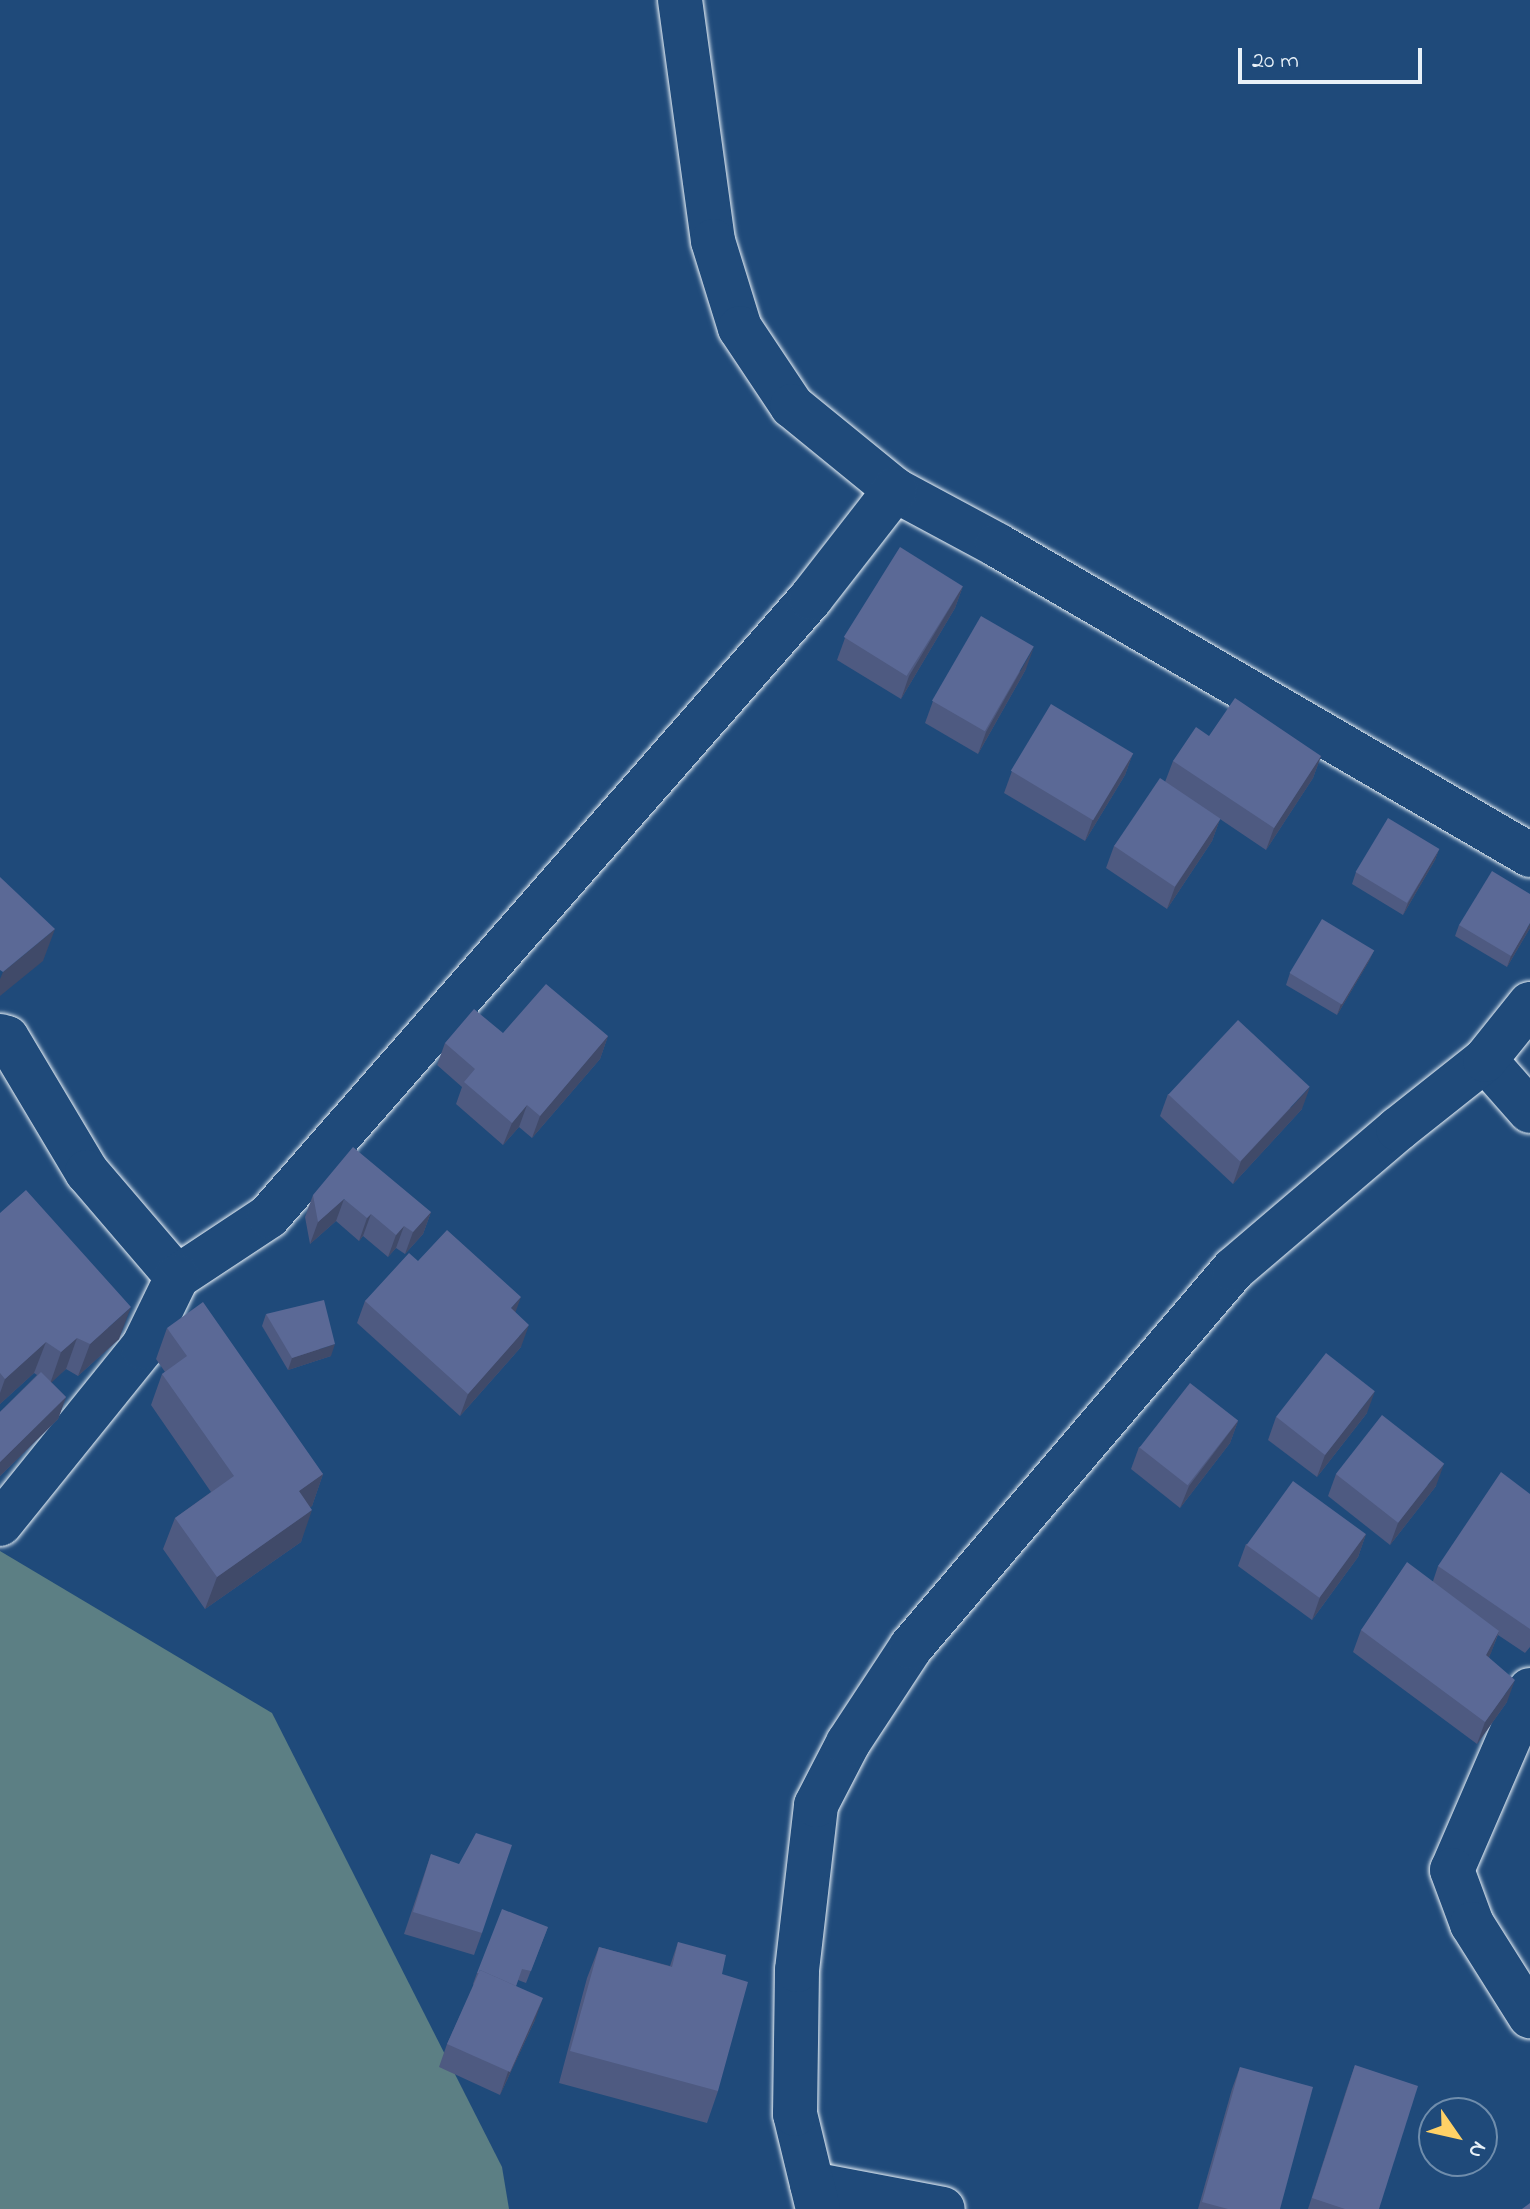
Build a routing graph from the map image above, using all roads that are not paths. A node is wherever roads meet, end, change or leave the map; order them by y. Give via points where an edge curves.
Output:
1 (680, 0) edge
2 (895, 490) junction
3 (1530, 855) edge
4 (1530, 1004) edge
5 (0, 1036) edge
6 (1485, 1060) junction
7 (1530, 1111) edge
8 (177, 1277) junction
9 (0, 1524) edge
10 (1530, 1690) edge
11 (1530, 2016) edge
12 (815, 2196) edge
13 (943, 2209) edge

1 - 2 street via 713,241 740,328 792,406
2 - 3 street via 1011,552
2 - 8 street via 811,598 269,1216
4 - 6 street
5 - 8 street via 7,1038 87,1172
6 - 7 street
6 - 12 street via 1234,1269 911,1647 848,1743 816,1805 797,1970 795,2114
8 - 9 street via 143,1347
10 - 11 street via 1452,1870 1472,1924
12 - 13 street

